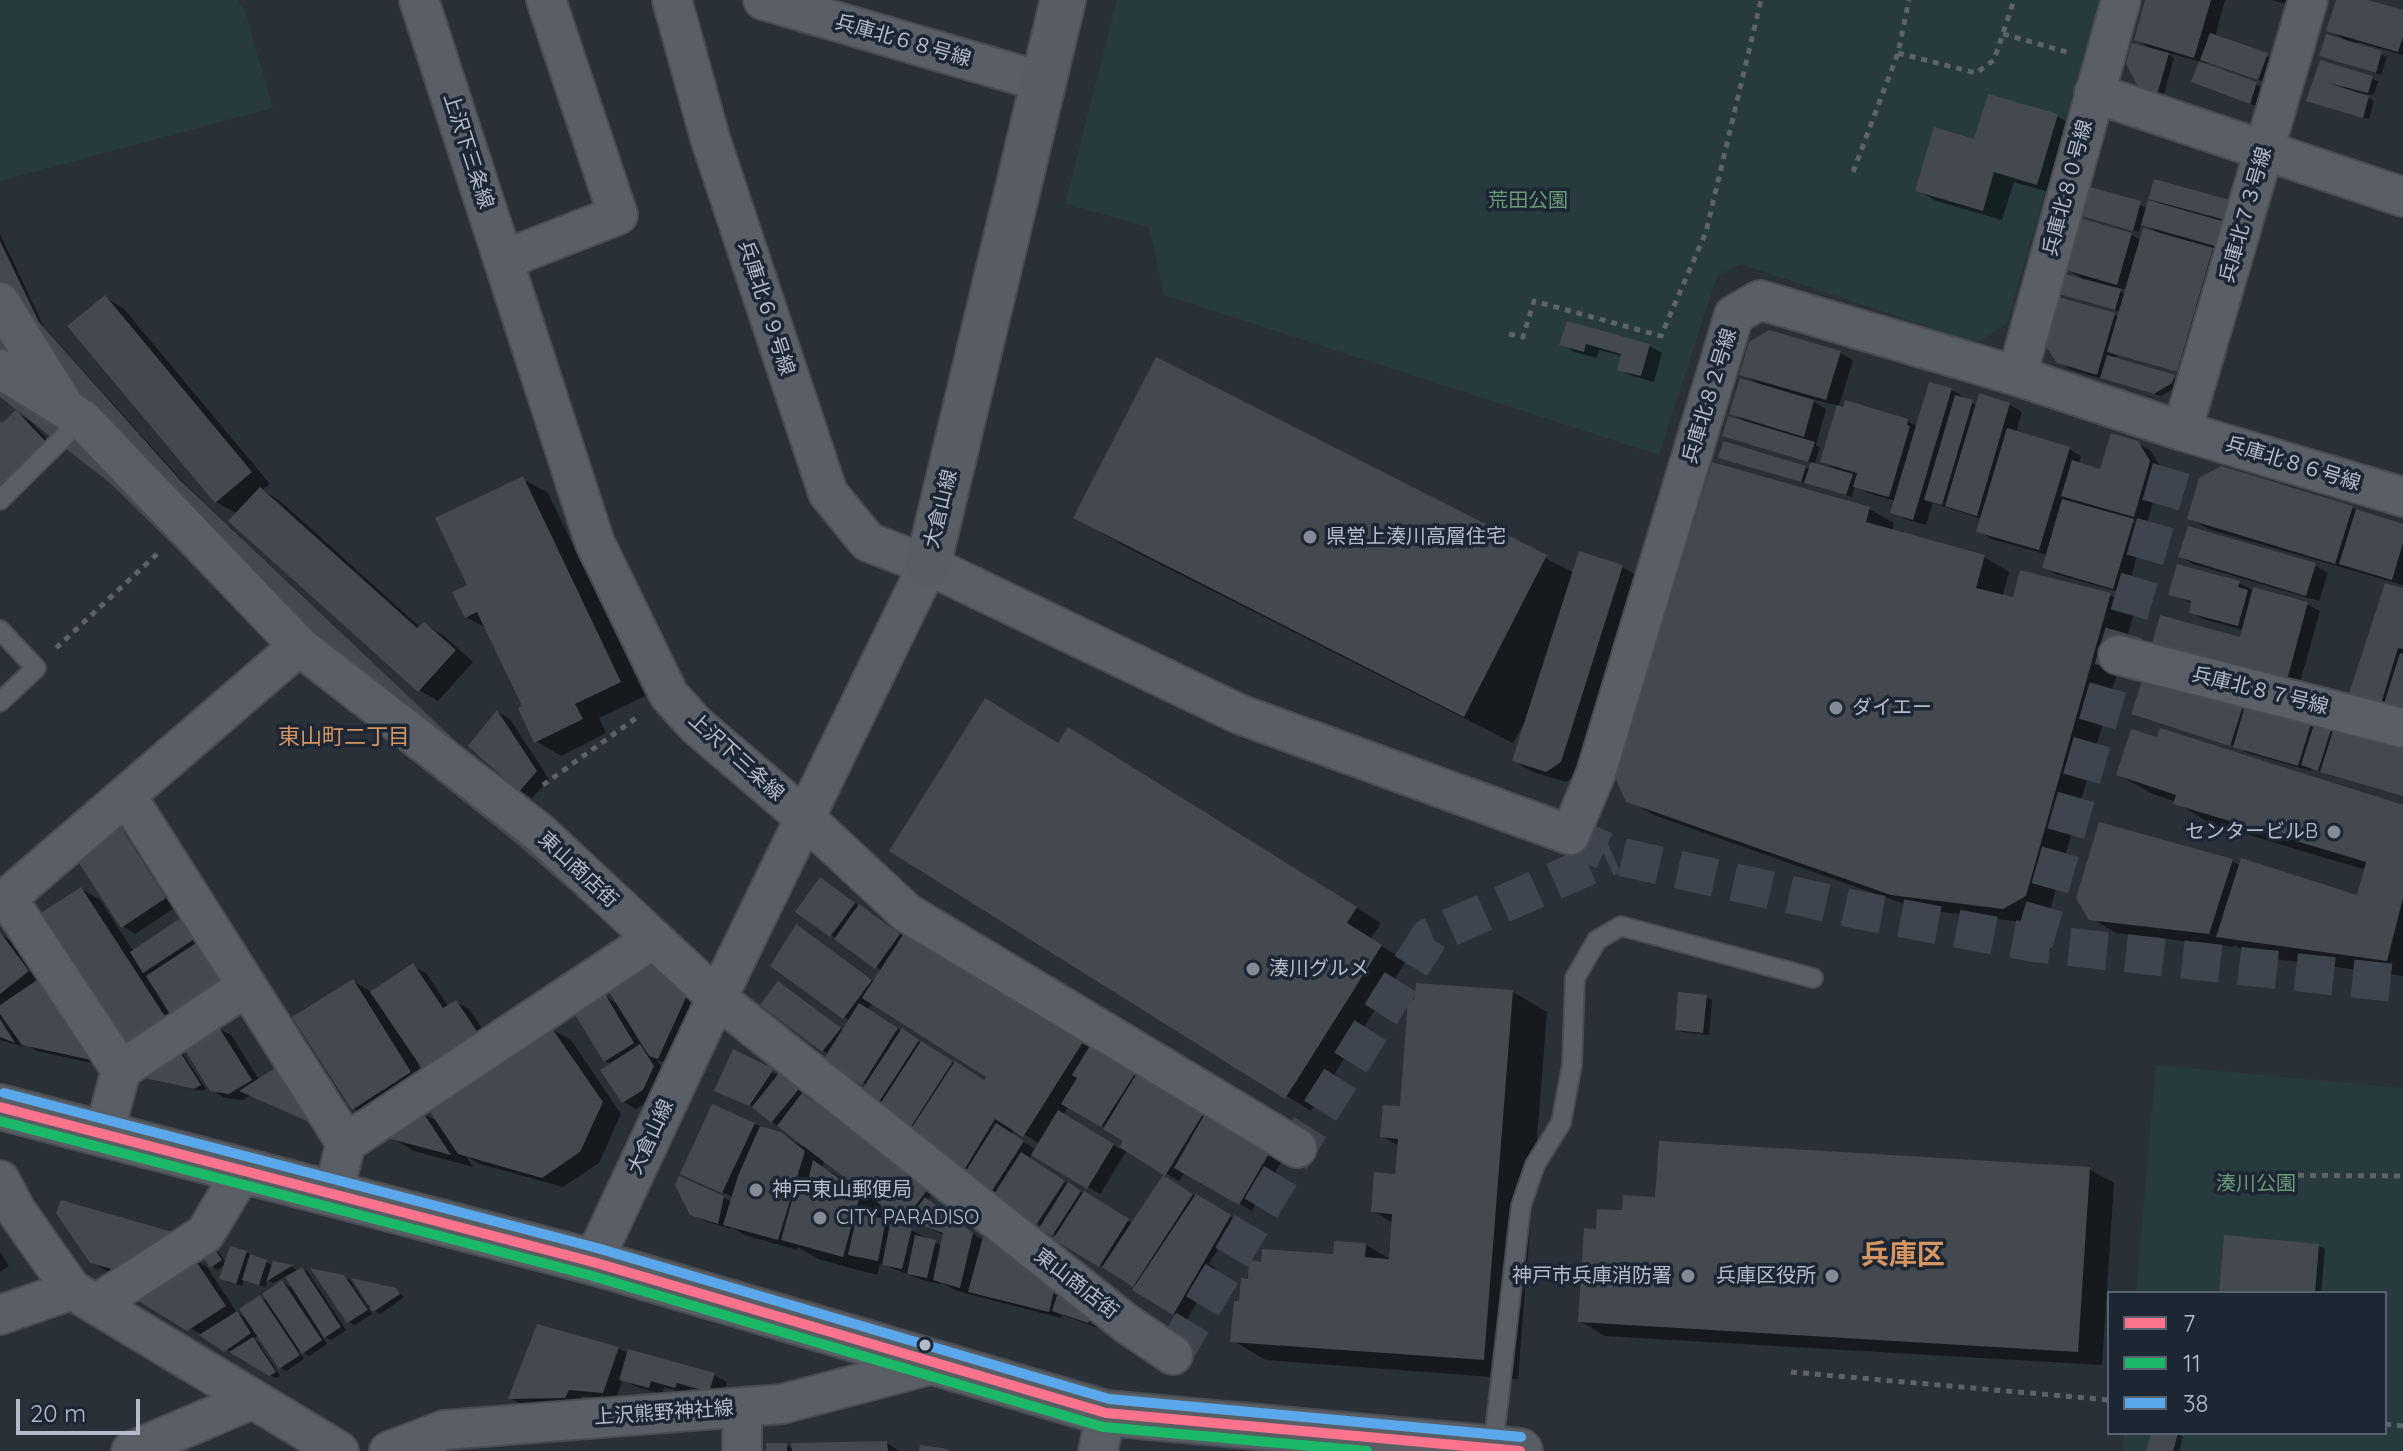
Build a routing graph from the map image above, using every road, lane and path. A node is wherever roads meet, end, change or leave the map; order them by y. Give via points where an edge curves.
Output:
1 (419, 0) edge
2 (546, 0) edge
3 (672, 0) edge
4 (765, 0) edge
5 (1063, 0) edge
6 (1761, 0) edge
7 (1909, 0) edge
8 (2014, 0) edge
9 (2121, 0) edge
10 (2308, 0) edge
11 (2003, 34) junction
12 (1898, 53) junction
13 (2098, 78) junction
14 (1043, 82) junction
15 (2265, 151) junction
16 (1853, 172) dead end
17 (2403, 197) edge
18 (503, 260) junction
19 (0, 302) edge
20 (1509, 334) dead end
21 (0, 369) edge
22 (2017, 376) junction
23 (74, 415) junction
24 (2182, 431) junction
25 (2403, 497) edge
26 (0, 500) edge
27 (186, 525) junction
28 (928, 565) junction
29 (0, 630) edge
30 (299, 646) junction
31 (2118, 655) dead end
32 (36, 668) junction
33 (669, 695) junction
34 (0, 702) edge
35 (2403, 728) edge
36 (126, 795) junction
37 (509, 809) junction
38 (805, 818) junction
39 (1570, 835) joint
40 (3, 901) edge
41 (653, 939) junction
42 (1813, 978) dead end
43 (247, 986) junction
44 (121, 1070) junction
45 (0, 1107) edge
46 (104, 1134) junction
47 (346, 1143) junction
48 (1297, 1148) dead end
49 (243, 1170) junction
50 (2238, 1175) dead end
51 (2403, 1176) edge
52 (0, 1180) edge
53 (333, 1194) junction
54 (593, 1262) junction
55 (84, 1297) junction
56 (0, 1315) edge
57 (1173, 1355) dead end
58 (938, 1363) junction
59 (1791, 1372) dead end
60 (253, 1399) junction
61 (2107, 1400) edge
62 (742, 1407) junction
63 (1102, 1432) edge
64 (1506, 1450) edge
65 (131, 1451) edge
66 (339, 1451) edge
67 (389, 1451) edge
68 (742, 1451) edge

1 - 18 street, 上沢下三条線
2 - 18 street via 618,215
3 - 28 street, 兵庫北６９号線 via 710,138 828,493 868,542
4 - 14 street, 兵庫北６８号線
5 - 14 street, 大倉山線
6 - 20 path via 1706,232 1661,336 1534,301 1523,337
7 - 12 path
8 - 11 path
9 - 13 street, 兵庫北８０号線
10 - 15 street, 兵庫北７３号線
11 - 12 path via 1994,60 1976,73
11 - 13 path
12 - 16 path
13 - 15 street
13 - 22 street, 兵庫北８０号線
14 - 28 street, 大倉山線
15 - 17 street
15 - 24 street, 兵庫北７３号線
18 - 33 street, 上沢下三条線 via 595,543
19 - 23 street
21 - 23 street, 東山商店街
22 - 24 street, 兵庫北８２号線
22 - 39 street, 兵庫北８２号線 via 1760,300 1734,315 1596,773
23 - 26 lane
23 - 27 street, 東山商店街
24 - 25 street, 兵庫北８６号線
27 - 30 street, 東山商店街
27 - 32 path
28 - 38 street, 大倉山線
28 - 39 street, 兵庫北６９号線 via 1239,714
29 - 32 lane
30 - 36 street
30 - 37 street, 東山商店街
31 - 35 street, 兵庫北８７号線
32 - 34 lane
33 - 37 path
33 - 38 street, 上沢下三条線 via 696,725
36 - 40 street
36 - 43 street
37 - 41 street, 東山商店街
38 - 48 street, 上沢下三条線 via 907,913
38 - 54 street, 大倉山線
40 - 44 street
41 - 47 street
41 - 57 street, 東山商店街 via 717,998
42 - 64 lane via 1621,926 1597,940 1575,978 1572,1065 1561,1123 1535,1165 1521,1206
43 - 44 street
43 - 47 street
44 - 46 street
45 - 46 street
46 - 49 street
47 - 53 street
49 - 53 street
49 - 55 street via 205,1234
50 - 51 path
52 - 55 street via 17,1212
53 - 54 street
54 - 58 street
55 - 56 street
55 - 60 street
58 - 62 street, 上沢熊野神社線 via 782,1404
58 - 63 street
59 - 61 path
60 - 65 street
60 - 66 street
62 - 67 street, 上沢熊野神社線 via 444,1430
62 - 68 street
63 - 64 street

